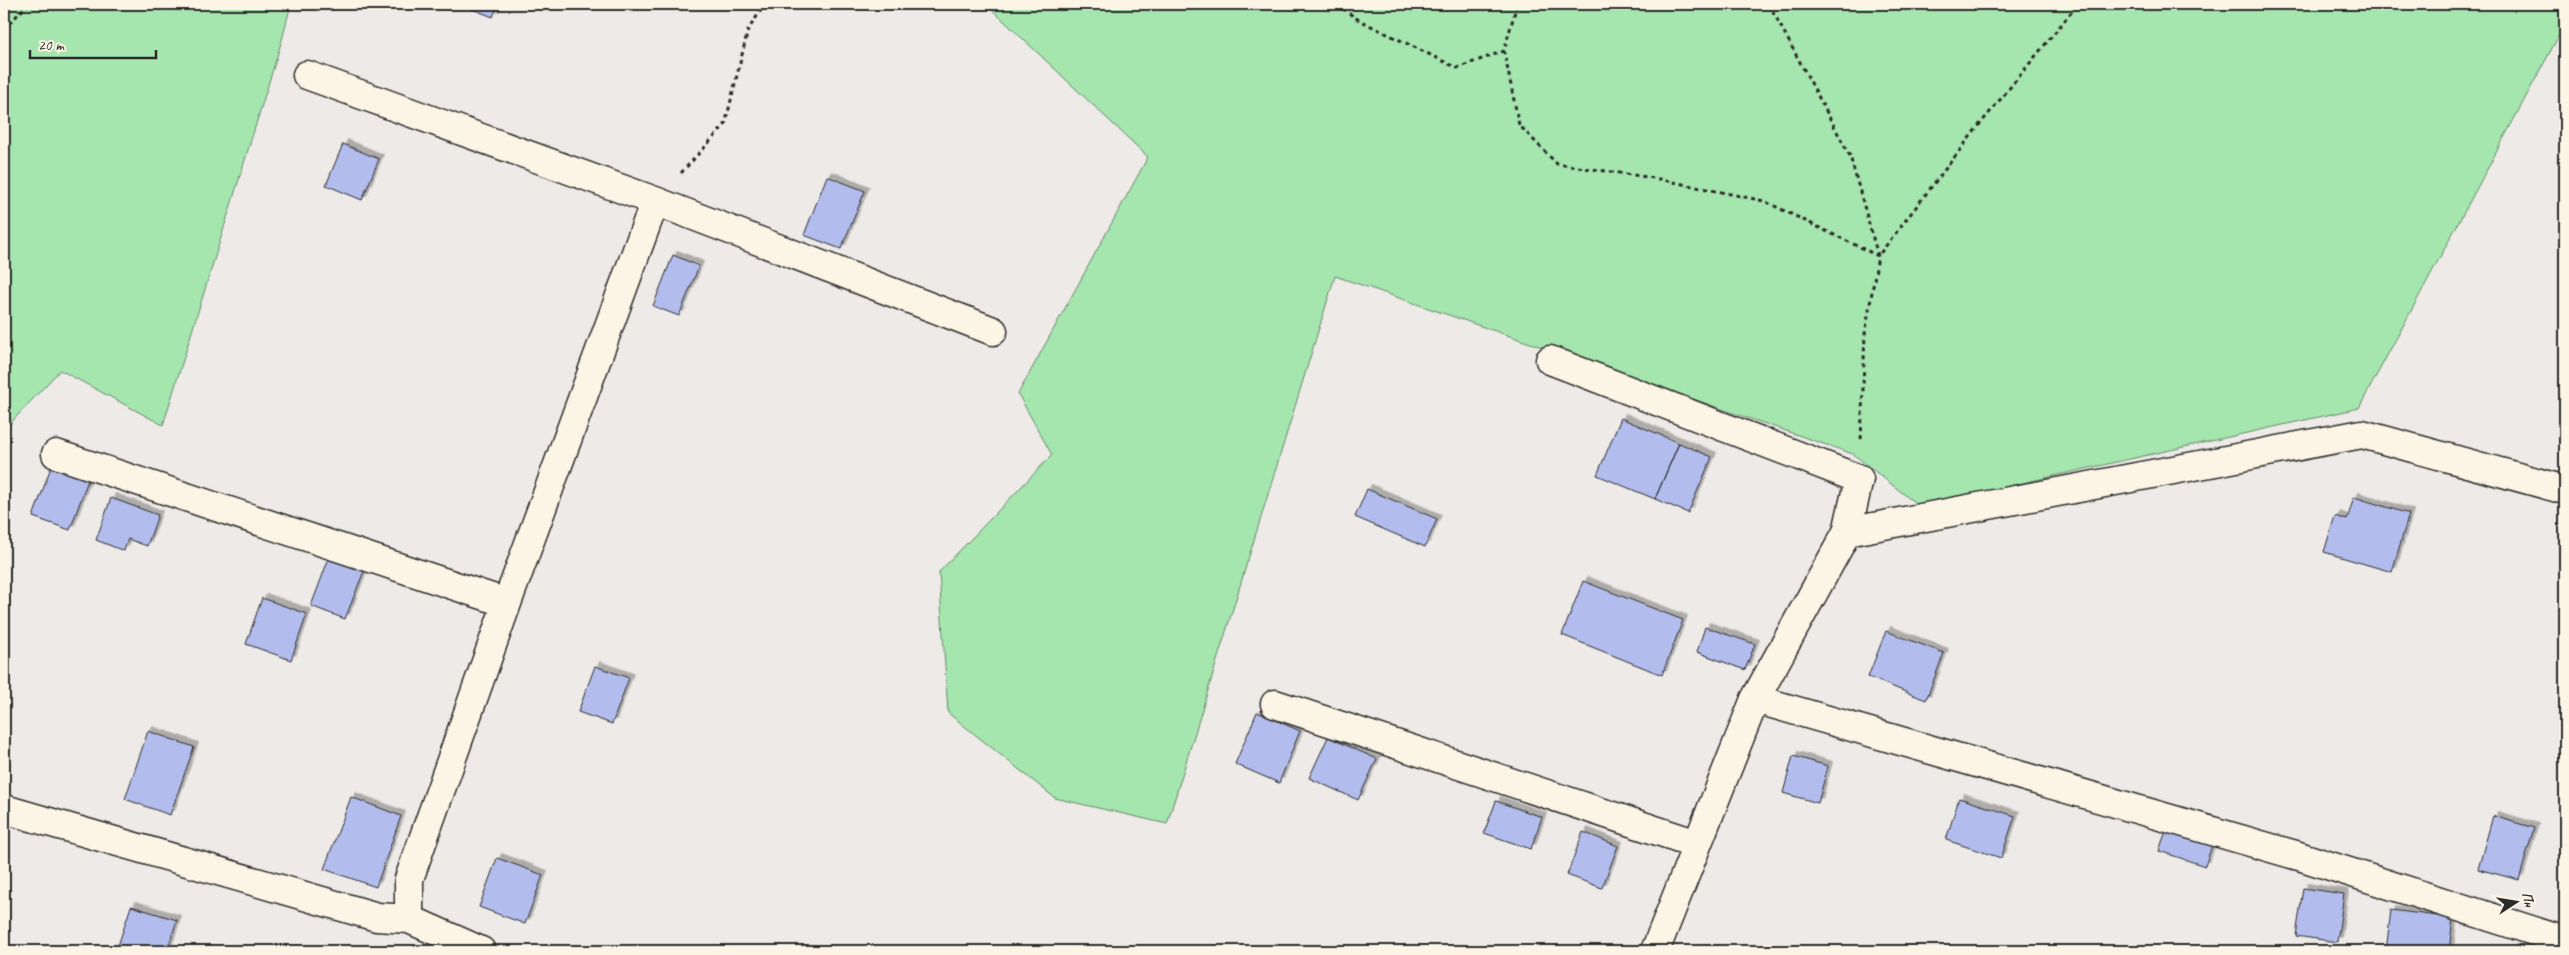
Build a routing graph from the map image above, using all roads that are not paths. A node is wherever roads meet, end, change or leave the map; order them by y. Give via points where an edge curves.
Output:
1 (307, 75) dead end
2 (655, 201) junction
3 (993, 331) dead end
4 (1550, 360) dead end
5 (56, 454) dead end
6 (2565, 490) edge
7 (1847, 532) junction
8 (507, 603) junction
9 (1755, 700) junction
10 (1275, 704) dead end
11 (4, 809) edge
12 (1697, 844) junction
13 (409, 919) junction
14 (2565, 941) edge
15 (481, 951) edge
16 (1655, 951) edge

1 - 2 street
2 - 3 street
2 - 8 street
4 - 7 street via 1860,479
5 - 8 street
6 - 7 street via 2362,434
7 - 9 street
8 - 13 street via 409,878
9 - 12 street
9 - 14 street via 2299,856
10 - 12 street
11 - 13 street via 377,917
12 - 16 street
13 - 15 street

